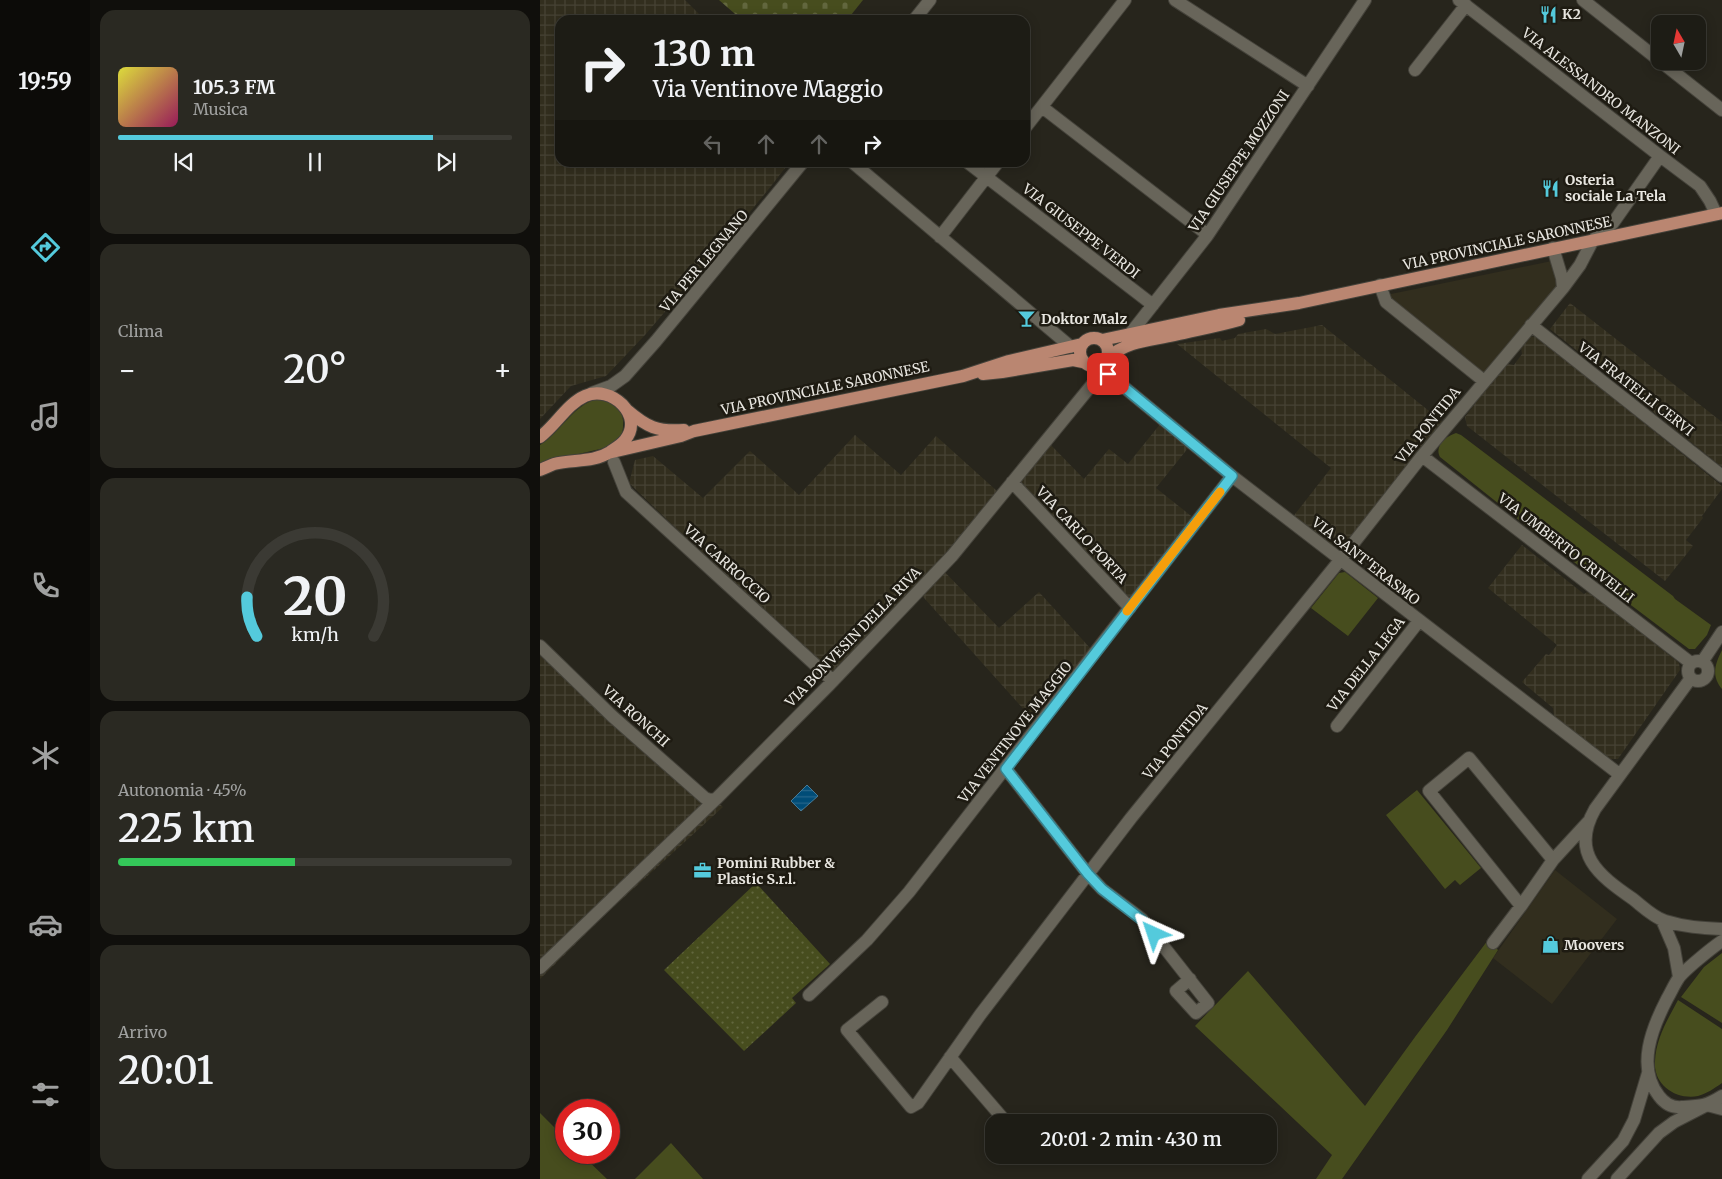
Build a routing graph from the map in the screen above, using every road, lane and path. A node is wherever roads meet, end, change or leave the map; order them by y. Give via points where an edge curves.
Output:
1 (930, 0) edge
2 (1125, 0) edge
3 (1175, 0) edge
4 (1365, 0) edge
5 (1583, 0) edge
6 (1463, 3) edge
7 (918, 15) edge
8 (1651, 54) edge
9 (1415, 70) dead end
10 (1671, 70) edge
11 (1308, 86) junction
12 (1717, 106) edge
13 (1042, 107) junction
14 (1030, 122) edge
15 (1660, 156) junction
16 (799, 167) edge
17 (858, 167) edge
18 (973, 167) edge
19 (994, 167) edge
20 (986, 178) junction
21 (1719, 213) edge
22 (1208, 236) junction
23 (940, 237) junction
24 (1593, 240) junction
25 (1553, 248) junction
26 (1380, 285) junction
27 (1563, 288) junction
28 (1299, 302) junction
29 (1152, 305) junction
30 (1531, 325) junction
31 (1130, 334) junction
32 (1102, 340) junction
33 (1077, 346) junction
34 (1084, 362) junction
35 (1101, 363) junction
36 (625, 376) junction
37 (963, 376) junction
38 (1484, 381) junction
39 (592, 393) junction
40 (624, 406) junction
41 (694, 431) junction
42 (540, 437) edge
43 (1422, 456) junction
44 (611, 458) junction
45 (540, 470) edge
46 (1232, 476) junction
47 (1722, 476) edge
48 (1012, 482) junction
49 (1341, 559) junction
50 (1130, 608) junction
51 (1419, 622) junction
52 (1722, 632) edge
53 (540, 646) edge
54 (1696, 663) junction
55 (833, 681) junction
56 (1337, 726) dead end
57 (1006, 769) junction
58 (1619, 774) junction
59 (716, 799) junction
60 (1588, 822) junction
61 (1553, 860) junction
62 (1088, 874) junction
63 (1521, 906) junction
64 (1662, 920) junction
65 (1722, 929) edge
66 (1722, 941) edge
67 (1493, 943) dead end
68 (540, 968) edge
69 (1190, 979) dead end
70 (1677, 980) junction
71 (810, 995) dead end
72 (882, 1002) dead end
73 (950, 1057) junction
74 (1648, 1073) junction
75 (1722, 1096) edge
76 (1708, 1105) junction
77 (1722, 1109) edge
78 (999, 1114) edge
79 (1588, 1179) edge
80 (1617, 1179) edge

1 - 7 street
2 - 13 street
3 - 11 street
4 - 11 street, VIA GIUSEPPE MOZZONI
5 - 8 street
6 - 9 street
6 - 15 street, VIA ALESSANDRO MANZONI
10 - 12 street
11 - 22 street, VIA GIUSEPPE MOZZONI
13 - 14 street
13 - 22 street
15 - 21 street, VIA ALESSANDRO MANZONI via 1700,186
15 - 24 street via 1613,223
16 - 36 street, VIA PER LEGNANO
17 - 23 street
18 - 20 street, VIA GIUSEPPE VERDI
19 - 20 street
20 - 23 street
20 - 29 street, VIA GIUSEPPE VERDI
21 - 24 main road, VIA PROVINCIALE SARONNESE
22 - 29 street, VIA GIUSEPPE MOZZONI
23 - 33 street
24 - 25 main road, VIA PROVINCIALE SARONNESE
24 - 27 street, VIA PONTIDA
25 - 26 main road, VIA PROVINCIALE SARONNESE
25 - 27 street
26 - 28 main road, VIA PROVINCIALE SARONNESE
26 - 38 street via 1386,302
27 - 30 street, VIA PONTIDA
28 - 31 main road, VIA PROVINCIALE SARONNESE
28 - 35 main road, VIA PROVINCIALE SARONNESE via 1227,323 1137,342 1120,349
29 - 31 street, VIA GIUSEPPE MOZZONI
30 - 38 street, VIA PONTIDA
30 - 47 street, VIA FRATELLI CERVI
31 - 32 main road, VIA PROVINCIALE SARONNESE
32 - 33 main road via 1093,338
32 - 35 main road via 1107,346
33 - 34 main road
33 - 37 main road, VIA PROVINCIALE SARONNESE via 1008,361
34 - 35 main road
34 - 37 main road, VIA PROVINCIALE SARONNESE via 1073,360
35 - 46 street, VIA SANT'ERASMO via 1108,374
35 - 48 street, VIA BONVESIN DELLA RIVA via 1095,381
36 - 39 street, VIA PER LEGNANO
36 - 40 street, VIA PER LEGNANO via 618,393
37 - 41 main road, VIA PROVINCIALE SARONNESE
38 - 43 street, VIA PONTIDA
39 - 40 main road, VIA PROVINCIALE SARONNESE via 609,395
39 - 42 main road via 575,401
40 - 41 main road, VIA PROVINCIALE SARONNESE via 649,426 669,431
40 - 44 main road via 629,432
41 - 44 main road, VIA PROVINCIALE SARONNESE
43 - 49 street, VIA PONTIDA
43 - 54 street, VIA UMBERTO CRIVELLI
44 - 45 main road, VIA PROVINCIALE SARONNESE via 555,464
44 - 55 street, VIA CARROCCIO via 626,492
46 - 49 street, VIA SANT'ERASMO
46 - 50 street, VIA VENTINOVE MAGGIO
48 - 50 street, VIA CARLO PORTA
48 - 55 street, VIA BONVESIN DELLA RIVA via 952,556
49 - 51 street, VIA SANT'ERASMO
49 - 62 street, VIA PONTIDA
50 - 57 street, VIA VENTINOVE MAGGIO
51 - 56 street, VIA DELLA LEGA
51 - 58 street, VIA SANT'ERASMO
52 - 54 street
53 - 59 street, VIA RONCHI via 612,716 705,798
54 - 58 street via 1706,666 1706,675 1699,680 1691,678
55 - 59 street, VIA BONVESIN DELLA RIVA
57 - 62 street
57 - 71 street, VIA VENTINOVE MAGGIO via 888,918
58 - 60 street
59 - 68 street, VIA BONVESIN DELLA RIVA
60 - 61 street
60 - 64 street via 1585,845 1590,861 1599,873
61 - 63 street
61 - 63 street via 1469,758 1429,792
62 - 69 street via 1142,920
62 - 73 street, VIA PONTIDA
63 - 67 street
64 - 65 street via 1691,928
64 - 70 street via 1674,948
66 - 70 street
70 - 74 street via 1652,1032
72 - 73 street, VIA PONTIDA via 847,1030 911,1107 918,1103
73 - 78 street
74 - 76 street via 1653,1088 1671,1106
74 - 79 street via 1634,1120 1623,1141
75 - 76 street
76 - 77 street
76 - 80 street via 1659,1133

